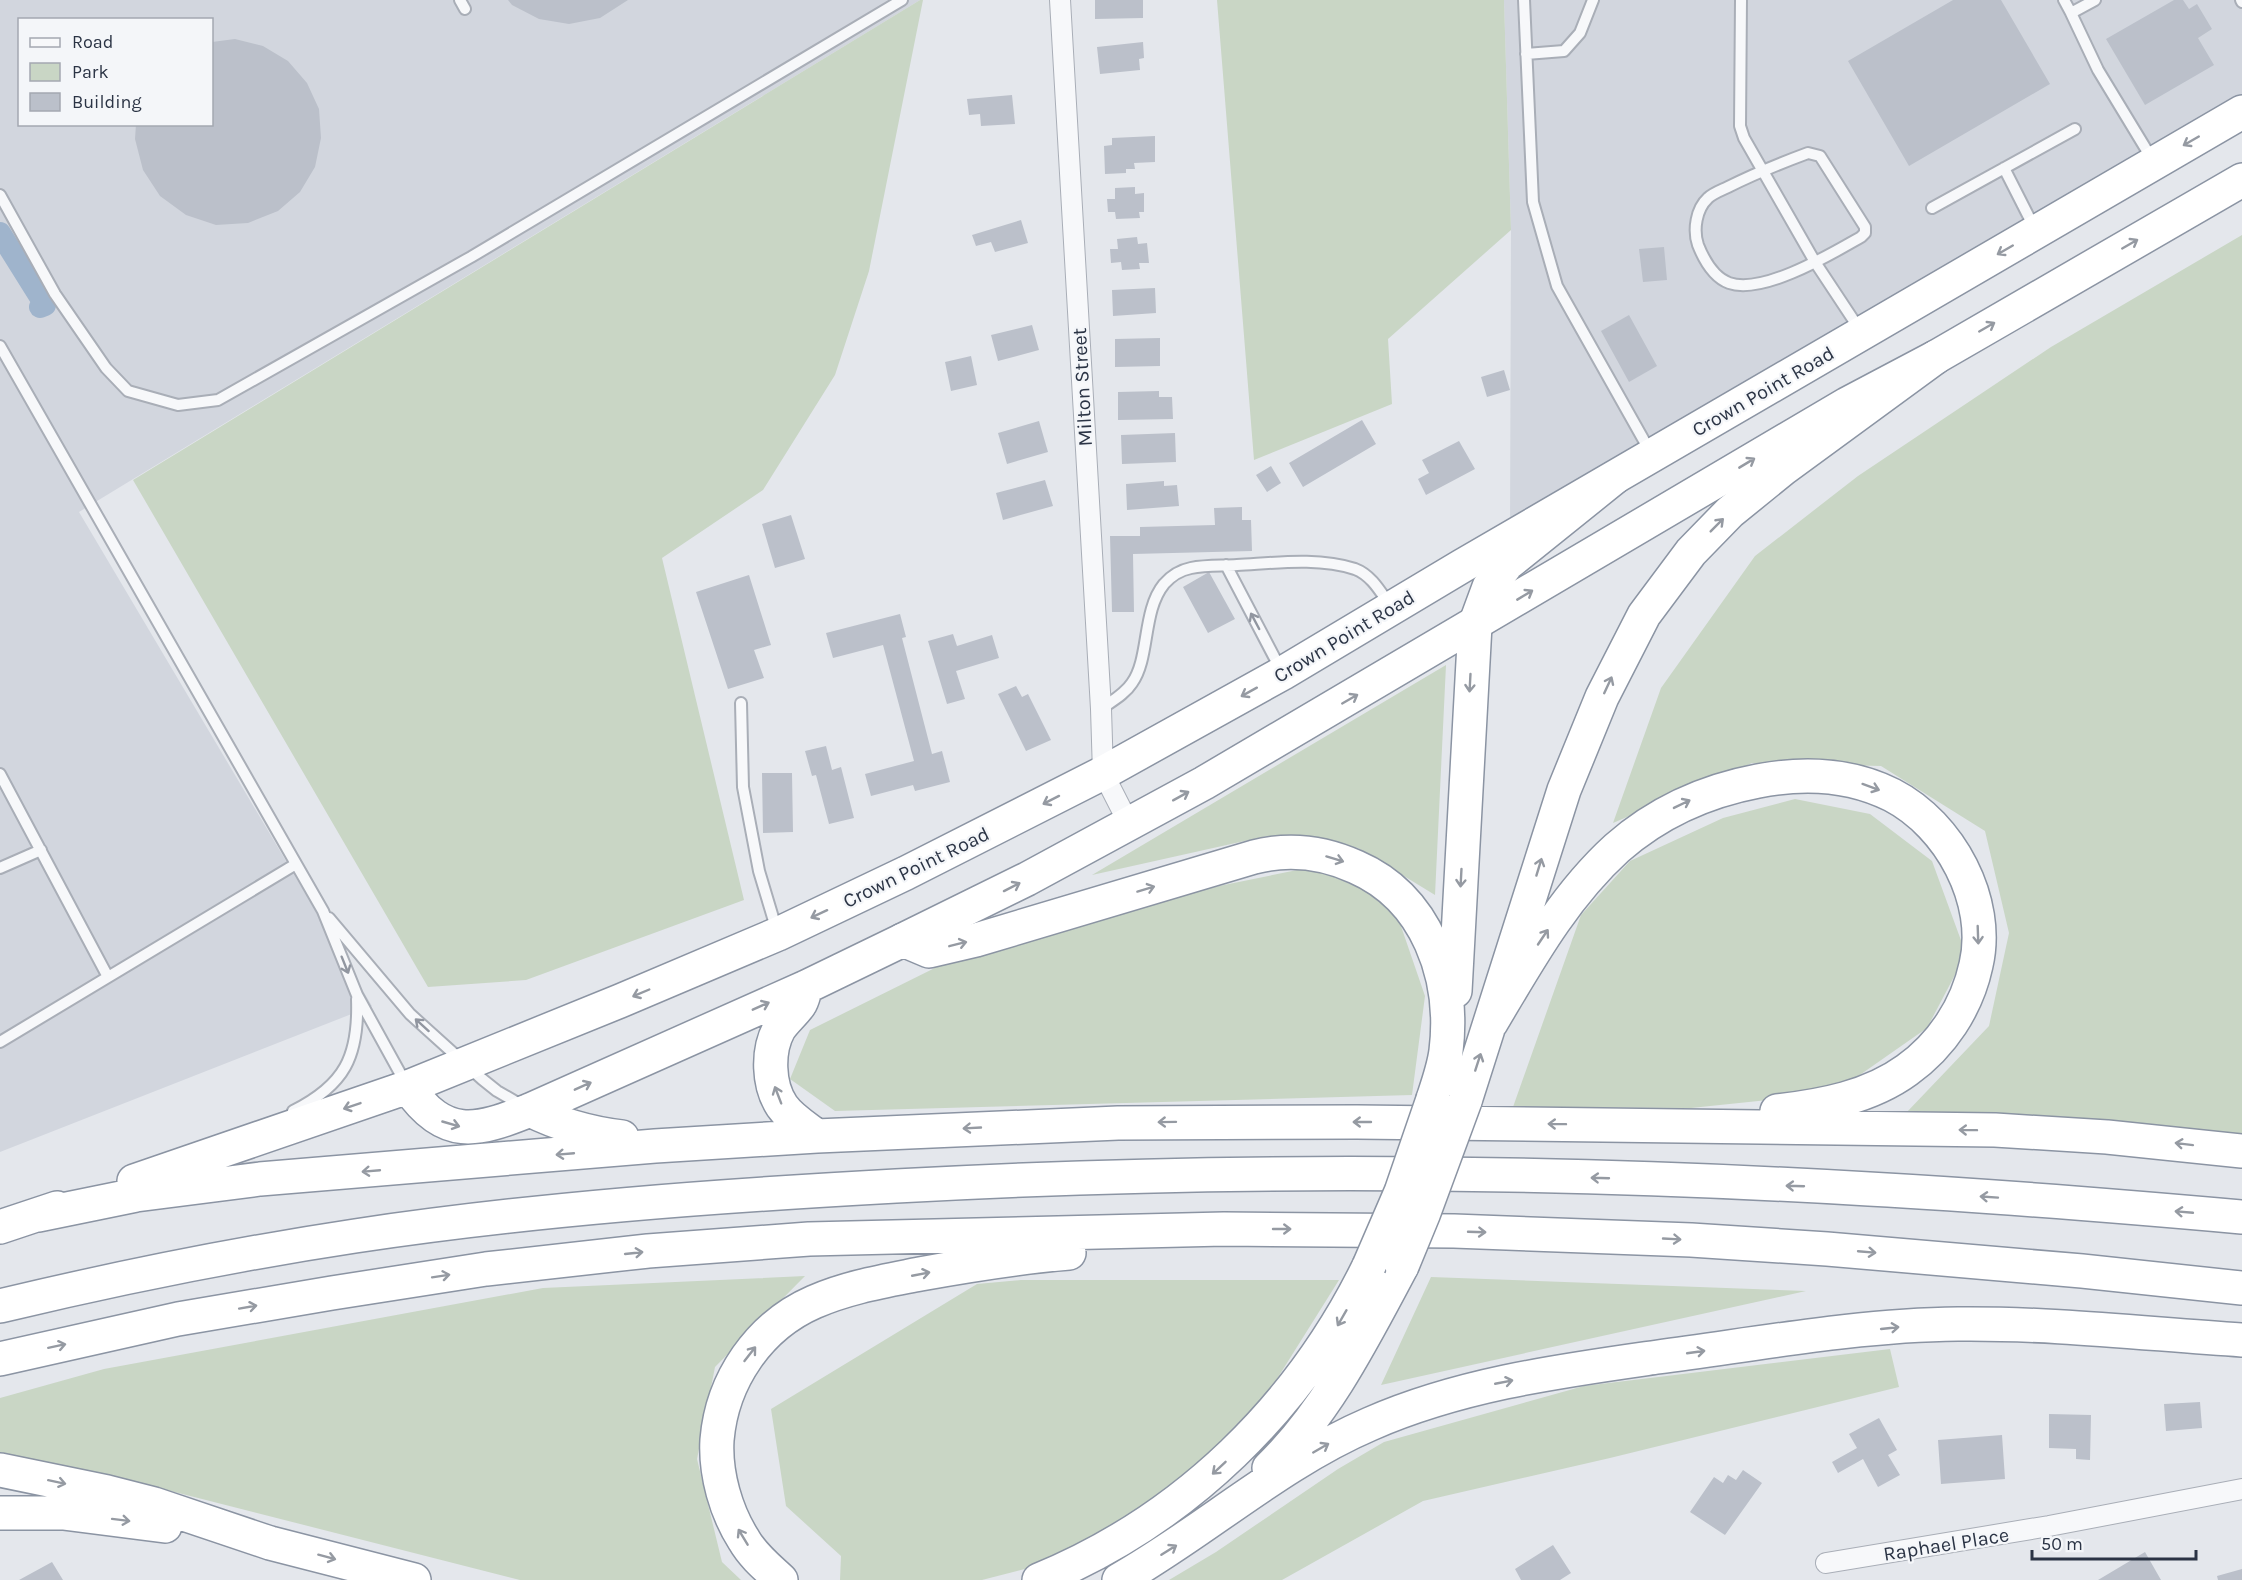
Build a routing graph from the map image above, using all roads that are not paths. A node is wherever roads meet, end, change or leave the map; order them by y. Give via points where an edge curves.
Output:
1 (902, 0) edge
2 (1060, 0) edge
3 (1524, 0) edge
4 (1593, 0) edge
5 (1741, 0) edge
6 (2064, 0) edge
7 (2095, 0) edge
8 (2071, 13) junction
9 (1526, 54) junction
10 (2242, 112) edge
11 (2075, 129) dead end
12 (2154, 162) junction
13 (2004, 168) junction
14 (1763, 169) junction
15 (2242, 180) edge
16 (0, 195) edge
17 (1932, 208) dead end
18 (2036, 231) junction
19 (1815, 262) junction
20 (1862, 333) junction
21 (0, 346) edge
22 (1936, 357) junction
23 (1652, 456) junction
24 (1614, 478) junction
25 (1226, 565) junction
26 (1392, 608) junction
27 (1475, 625) junction
28 (1282, 673) junction
29 (741, 703) dead end
30 (1101, 709) junction
31 (1103, 773) junction
32 (0, 774) edge
33 (1130, 824) junction
34 (40, 850) junction
35 (296, 864) junction
36 (0, 868) edge
37 (323, 910) junction
38 (778, 934) junction
39 (903, 940) junction
40 (108, 977) junction
41 (806, 987) junction
42 (357, 995) junction
43 (1491, 1023) junction
44 (0, 1042) edge
45 (1446, 1052) junction
46 (465, 1064) junction
47 (408, 1087) junction
48 (1449, 1100) junction
49 (530, 1110) junction
50 (1657, 1125) junction
51 (817, 1136) junction
52 (686, 1145) junction
53 (2242, 1151) edge
54 (214, 1152) junction
55 (38, 1215) junction
56 (2242, 1217) edge
57 (0, 1227) edge
58 (1224, 1229) junction
59 (2242, 1288) edge
60 (0, 1306) edge
61 (2242, 1340) edge
62 (0, 1359) edge
63 (0, 1470) edge
64 (2242, 1489) edge
65 (0, 1513) edge
66 (1220, 1515) junction
67 (270, 1543) junction
68 (1826, 1563) dead end
69 (414, 1580) edge
70 (781, 1580) edge
71 (1039, 1580) edge
72 (1119, 1580) edge

1 - 16 lane via 471,257 218,400 178,405 128,391 106,368 55,294
2 - 30 street, Milton Street
3 - 9 lane
4 - 9 lane via 1580,33 1564,51
5 - 14 lane via 1740,126
6 - 8 lane
7 - 8 lane
8 - 12 lane via 2098,70
9 - 23 lane via 1533,202 1557,286
10 -> 12 highway, Crown Point Road
11 - 13 lane
12 - 18 highway, Crown Point Road
13 - 17 lane
13 - 18 lane
14 - 19 lane
14 - 19 lane via 1808,153 1820,156 1865,227 1861,237
14 - 19 lane via 1709,197 1701,207 1696,239 1702,255 1714,274 1730,283 1748,285 1762,284
22 -> 15 highway
18 -> 20 highway, Crown Point Road
19 - 20 lane
20 - 23 highway, Crown Point Road
21 - 35 lane
27 -> 22 highway via 1848,404
43 -> 22 highway via 1564,790 1602,697 1644,615 1691,552 1730,512
23 - 24 highway, Crown Point Road
24 - 26 highway, Crown Point Road
24 - 27 highway via 1507,564 1490,587
25 - 26 lane via 1330,563 1357,570 1373,580
28 -> 25 lane
25 - 30 lane via 1191,568 1164,584 1149,617 1133,682
26 - 28 highway, Crown Point Road
33 -> 27 highway
27 -> 45 highway via 1455,992
28 -> 31 highway, Crown Point Road
29 - 38 lane via 743,787 749,826
30 - 31 street, Milton Street
31 - 33 street
31 -> 38 highway, Crown Point Road
32 - 34 lane
39 -> 33 highway
34 - 36 lane
34 - 40 lane
35 - 37 lane
35 - 40 lane
37 -> 42 lane
46 -> 37 lane via 410,1014
38 -> 46 highway, Crown Point Road
39 - 41 highway
39 -> 45 highway via 930,951 1269,853 1316,853 1347,862 1378,878 1401,896 1419,919 1442,973
40 - 44 lane
49 -> 41 highway
51 -> 41 highway via 782,1105 772,1073 779,1029 801,1003
42 - 47 lane
42 - 54 lane via 355,1045 343,1072 318,1096
48 -> 43 highway
43 -> 50 highway via 1559,912 1587,878 1651,822 1690,800 1772,778 1832,776 1893,795 1935,827 1965,877 1977,917 1978,941 1977,964 1964,1004 1926,1056 1883,1084 1832,1102
45 - 48 highway
46 - 47 highway, Crown Point Road
46 - 49 lane via 497,1091
47 -> 49 highway via 431,1115 462,1127 494,1123
47 -> 54 highway, Crown Point Road
48 - 66 highway, bridge via 1423,1215 1402,1266 1352,1358 1288,1450
48 -> 71 highway, bridge via 1412,1164 1369,1266 1336,1328 1298,1383 1248,1440 1185,1496 1128,1534
49 - 52 highway via 579,1130
50 -> 51 highway via 1223,1121
53 -> 50 highway via 2005,1131
51 - 52 highway
52 -> 55 highway via 260,1179 136,1195
54 - 55 highway, Crown Point Road
55 - 57 highway
56 -> 60 highway via 1866,1188 1524,1175 1004,1180 748,1194 471,1221 216,1260
58 -> 59 highway via 1454,1231 1691,1240 1939,1258
62 -> 58 highway via 178,1319 486,1269 809,1239
70 -> 58 highway via 744,1541 718,1472 719,1419 737,1371 769,1332 814,1302 876,1283 1037,1255 1156,1249
66 -> 61 highway via 1307,1457 1372,1423 1453,1394 1580,1368 1846,1332 1933,1325 2009,1325
63 -> 67 highway via 154,1504
64 - 68 street, Raphael Place
65 -> 67 highway via 100,1517
72 -> 66 highway
67 -> 69 highway

